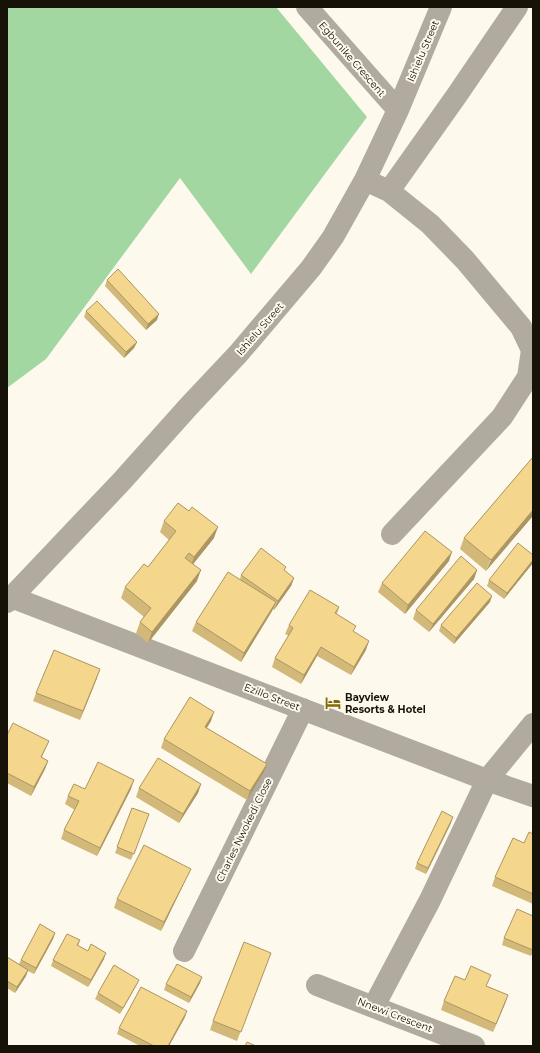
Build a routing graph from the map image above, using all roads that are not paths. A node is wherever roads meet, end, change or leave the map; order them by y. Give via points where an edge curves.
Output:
1 (307, 7) edge
2 (441, 7) edge
3 (517, 7) edge
4 (398, 110) junction
5 (365, 180) junction
6 (389, 191) junction
7 (392, 534) dead end
8 (9, 599) edge
9 (303, 709) junction
10 (533, 724) edge
11 (487, 780) junction
12 (533, 796) edge
13 (184, 951) dead end
14 (317, 985) dead end
15 (374, 1006) junction
16 (474, 1046) edge

1 - 4 street, Egbunike Crescent
2 - 4 street, Ishielu Street
3 - 6 street
4 - 5 street, Ishielu Street
5 - 6 street
5 - 8 street, Ishielu Street via 333,237 278,308 121,482
6 - 7 street via 430,224 465,260 522,327 532,350 528,377 502,417
8 - 9 street, Ezillo Street
9 - 11 street, Ezillo Street
9 - 13 street, Charles Nwokedi Close
10 - 11 street
11 - 12 street, Ezillo Street
11 - 15 street via 430,900
14 - 15 street, Nnewi Crescent
15 - 16 street, Nnewi Crescent

